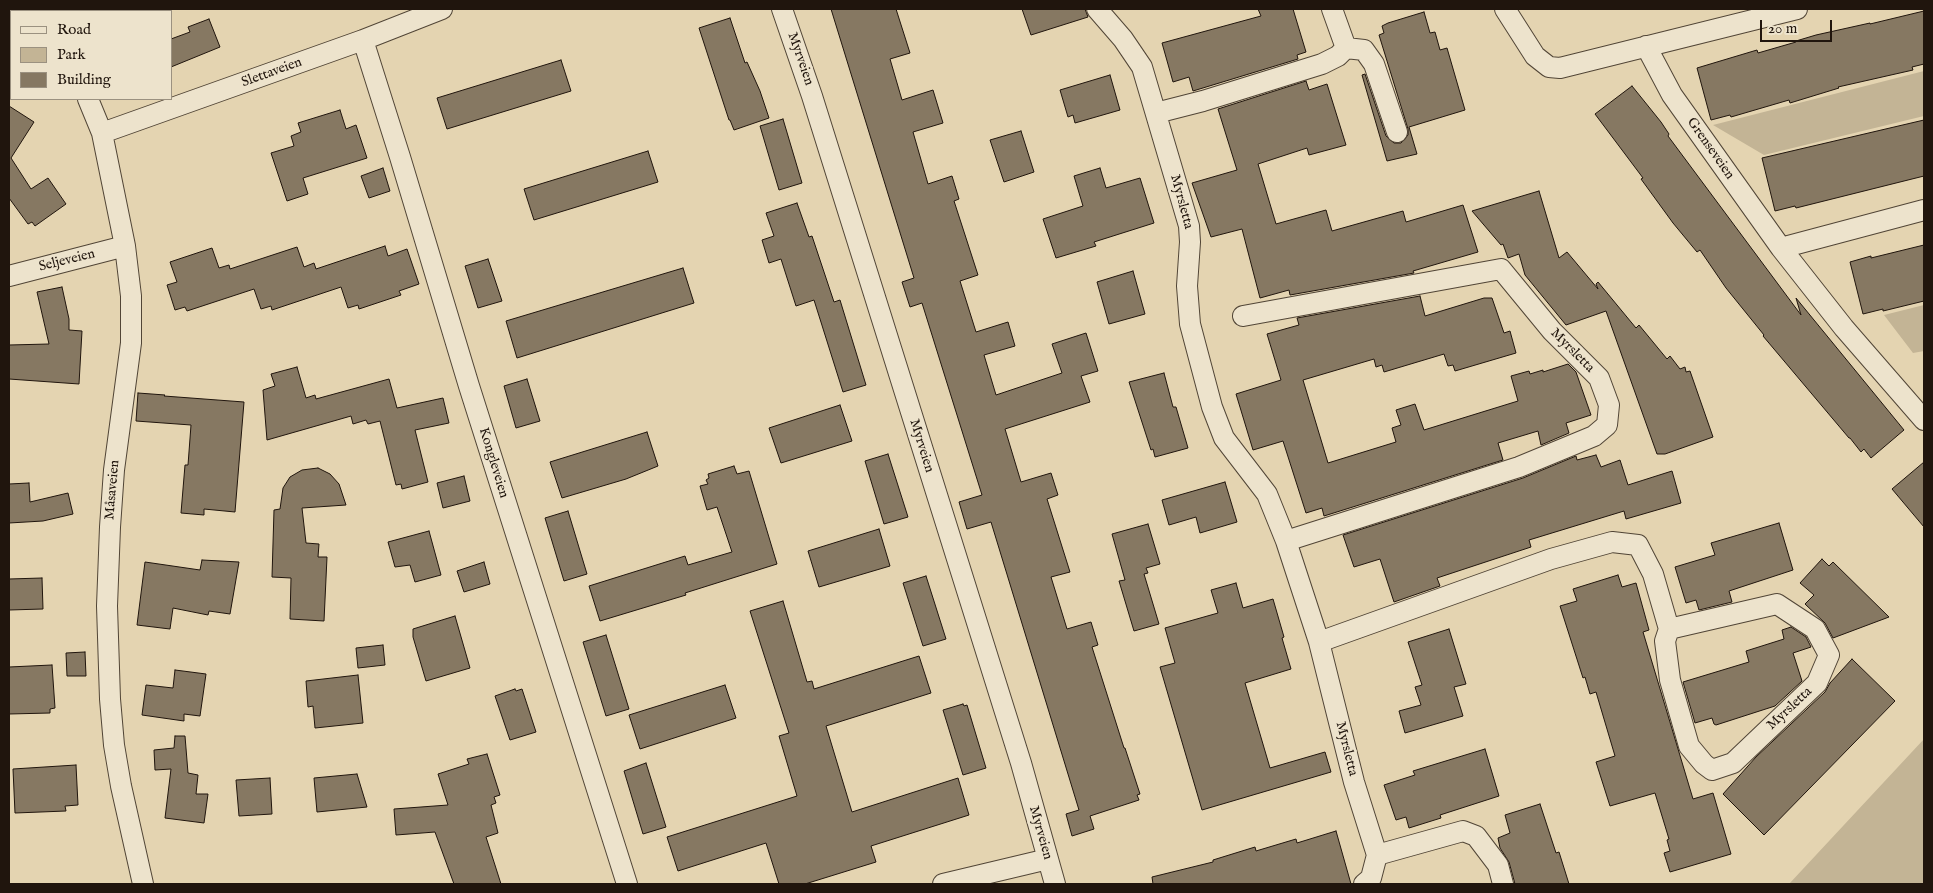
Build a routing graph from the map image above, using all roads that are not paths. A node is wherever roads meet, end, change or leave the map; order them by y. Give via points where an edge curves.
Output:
1 (442, 9) edge
2 (782, 9) edge
3 (1096, 9) edge
4 (1332, 9) edge
5 (1505, 9) edge
6 (1797, 9) edge
7 (363, 40) junction
8 (1646, 46) junction
9 (1346, 48) junction
10 (88, 100) edge
11 (1156, 113) junction
12 (1397, 132) dead end
13 (102, 134) junction
14 (1924, 210) edge
15 (125, 246) junction
16 (1781, 248) junction
17 (9, 276) edge
18 (1243, 316) dead end
19 (1924, 420) edge
20 (1286, 541) junction
21 (1668, 629) junction
22 (1319, 642) junction
23 (1377, 855) junction
24 (1048, 859) junction
25 (143, 884) edge
26 (627, 884) edge
27 (944, 884) edge
28 (1056, 884) edge
29 (1364, 884) edge
30 (1503, 884) edge

1 - 7 street, Slettaveien
2 - 24 street, Myrveien via 812,96
3 - 11 street, Myrsletta via 1123,39 1142,67
4 - 9 street
5 - 8 street via 1535,56 1549,67 1560,68
6 - 8 street
7 - 13 street, Slettaveien
7 - 26 street, Kongleveien
8 - 16 street, Grenseveien via 1672,95
9 - 11 street via 1322,64
9 - 12 street via 1364,50 1374,64
10 - 13 street, Måsaveien
11 - 20 street, Myrsletta via 1189,226 1187,286 1190,324 1212,407 1224,438 1267,494
13 - 15 street, Måsaveien
14 - 16 street
15 - 17 street, Seljeveien
15 - 25 street, Måsaveien via 131,296 131,343 114,470 107,606 114,745
16 - 19 street, Grenseveien via 1844,328
18 - 20 street, Myrsletta via 1501,268 1552,331 1599,378 1609,405 1607,425 1594,436 1519,467
20 - 22 street, Myrsletta
21 - 21 street, Myrsletta via 1665,641 1670,680 1690,746 1712,770 1733,763 1817,683 1829,655 1815,629 1777,604
21 - 22 street, Myrsletta via 1653,574 1638,545 1612,542 1551,559
22 - 23 street, Myrsletta via 1354,782
23 - 29 street via 1371,878
23 - 30 street via 1463,831 1476,836 1498,864
24 - 27 street
24 - 28 street, Myrveien

